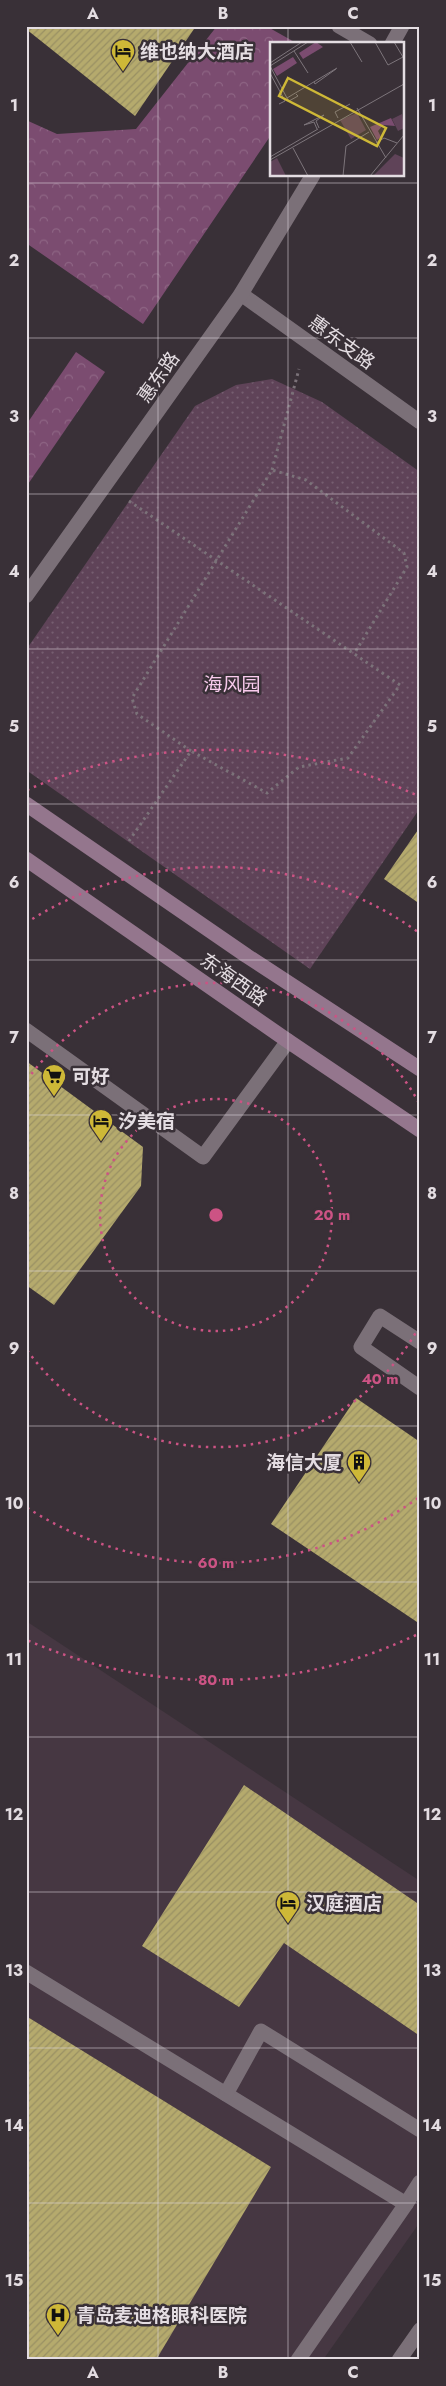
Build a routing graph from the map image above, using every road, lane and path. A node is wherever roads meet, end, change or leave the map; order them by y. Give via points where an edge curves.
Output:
1 (339, 26) edge
2 (402, 26) edge
3 (367, 42) edge
4 (393, 42) edge
5 (312, 176) edge
6 (241, 294) junction
7 (306, 340) junction
8 (420, 422) edge
9 (272, 470) junction
10 (106, 484) junction
11 (216, 560) junction
12 (26, 596) edge
13 (354, 654) junction
14 (191, 751) junction
15 (26, 804) edge
16 (26, 859) edge
17 (114, 864) junction
18 (26, 1030) edge
19 (288, 1042) junction
20 (420, 1069) edge
21 (420, 1130) edge
22 (420, 1342) edge
23 (420, 1388) edge
24 (26, 1972) edge
25 (226, 2094) junction
26 (420, 2130) edge
27 (420, 2182) edge
28 (406, 2204) junction
29 (420, 2330) edge
30 (298, 2360) edge
31 (399, 2360) edge

1 - 3 street
2 - 4 street
5 - 6 street, 惠东路
6 - 7 street, 惠东支路
6 - 10 street, 惠东路
7 - 8 street, 惠东支路
7 - 9 path
9 - 11 path
9 - 13 path via 306,480 404,553 407,567
10 - 11 path
10 - 12 street, 惠东路
11 - 13 path
11 - 14 path via 132,698 137,714
13 - 14 path via 400,685 348,758 299,767 267,793
14 - 17 path
15 - 17 main road, 东海西路
16 - 19 main road, 东海西路
17 - 20 main road, 东海西路
18 - 19 street via 203,1158
19 - 21 main road, 东海西路
22 - 23 street via 380,1316 361,1346
24 - 25 street
25 - 26 street via 261,2031
25 - 28 street
27 - 28 street
28 - 30 street
29 - 31 street

